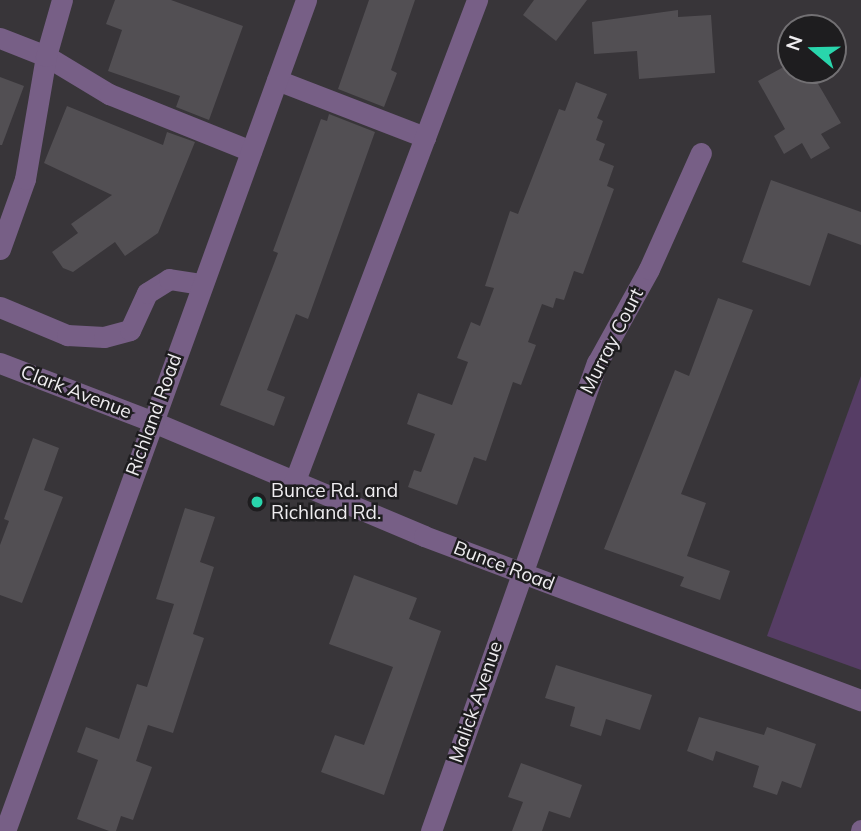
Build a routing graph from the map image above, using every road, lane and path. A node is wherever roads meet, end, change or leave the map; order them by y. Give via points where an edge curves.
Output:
1 (62, 0) edge
2 (306, 0) edge
3 (477, 0) edge
4 (0, 38) edge
5 (46, 56) junction
6 (277, 80) junction
7 (425, 137) junction
8 (251, 151) junction
9 (701, 153) dead end
10 (0, 248) edge
11 (202, 284) junction
12 (0, 307) edge
13 (0, 363) edge
14 (151, 421) junction
15 (294, 483) junction
16 (522, 573) junction
17 (861, 700) edge
18 (5, 831) edge
19 (431, 831) edge

1 - 5 street
2 - 6 street, Richland Road
3 - 7 street
4 - 5 street
5 - 8 street via 109,94
5 - 10 street via 25,179
6 - 7 street
6 - 8 street, Richland Road
7 - 15 street
8 - 11 street, Richland Road
9 - 16 street, Murray Court via 649,269 597,363
11 - 12 street via 169,279 147,293 130,330 104,337 67,335
11 - 14 street, Richland Road
13 - 14 street, Clark Avenue
14 - 15 street, Bunce Road
14 - 18 street, Richland Road
15 - 16 street, Bunce Road
16 - 17 street, Bunce Road
16 - 19 street, Malick Avenue

